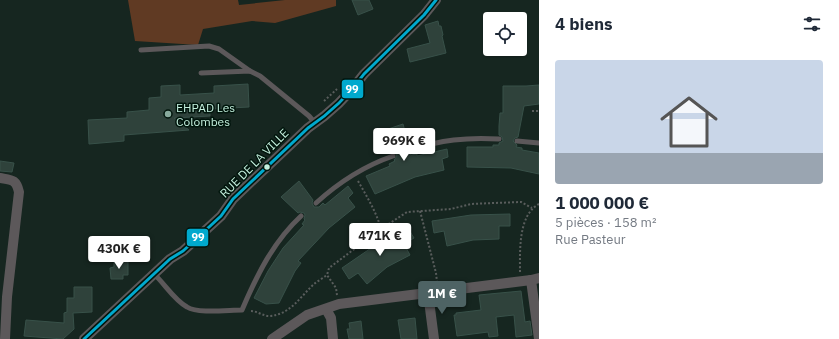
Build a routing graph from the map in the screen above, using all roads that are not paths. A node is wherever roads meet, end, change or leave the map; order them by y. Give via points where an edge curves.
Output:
1 (436, 0) edge
2 (141, 50) dead end
3 (250, 71) junction
4 (201, 73) dead end
5 (315, 123) junction
6 (499, 139) dead end
7 (517, 141) dead end
8 (539, 143) edge
9 (410, 150) dead end
10 (393, 156) dead end
11 (0, 178) edge
12 (316, 203) dead end
13 (301, 216) dead end
14 (154, 274) junction
15 (535, 279) edge
16 (428, 293) junction
17 (326, 309) junction
18 (5, 339) edge
19 (84, 339) edge
20 (272, 339) edge
21 (333, 339) edge
22 (434, 339) edge
23 (539, 339) edge

1 - 5 street, RUE DE LA VILLE via 356,85
2 - 3 lane via 209,46 219,49
3 - 4 lane
3 - 5 lane via 260,76
5 - 14 street, RUE DE LA VILLE via 233,199 216,221
6 - 9 lane via 468,138 432,143
7 - 8 lane
10 - 12 lane via 366,167
11 - 18 street via 17,183 19,192
13 - 14 lane via 265,260 242,310 198,311 187,307
14 - 19 street, RUE DE LA VILLE
15 - 16 street
15 - 23 street
16 - 17 street via 339,304
16 - 22 street
17 - 20 street via 307,315
17 - 21 street via 331,318

